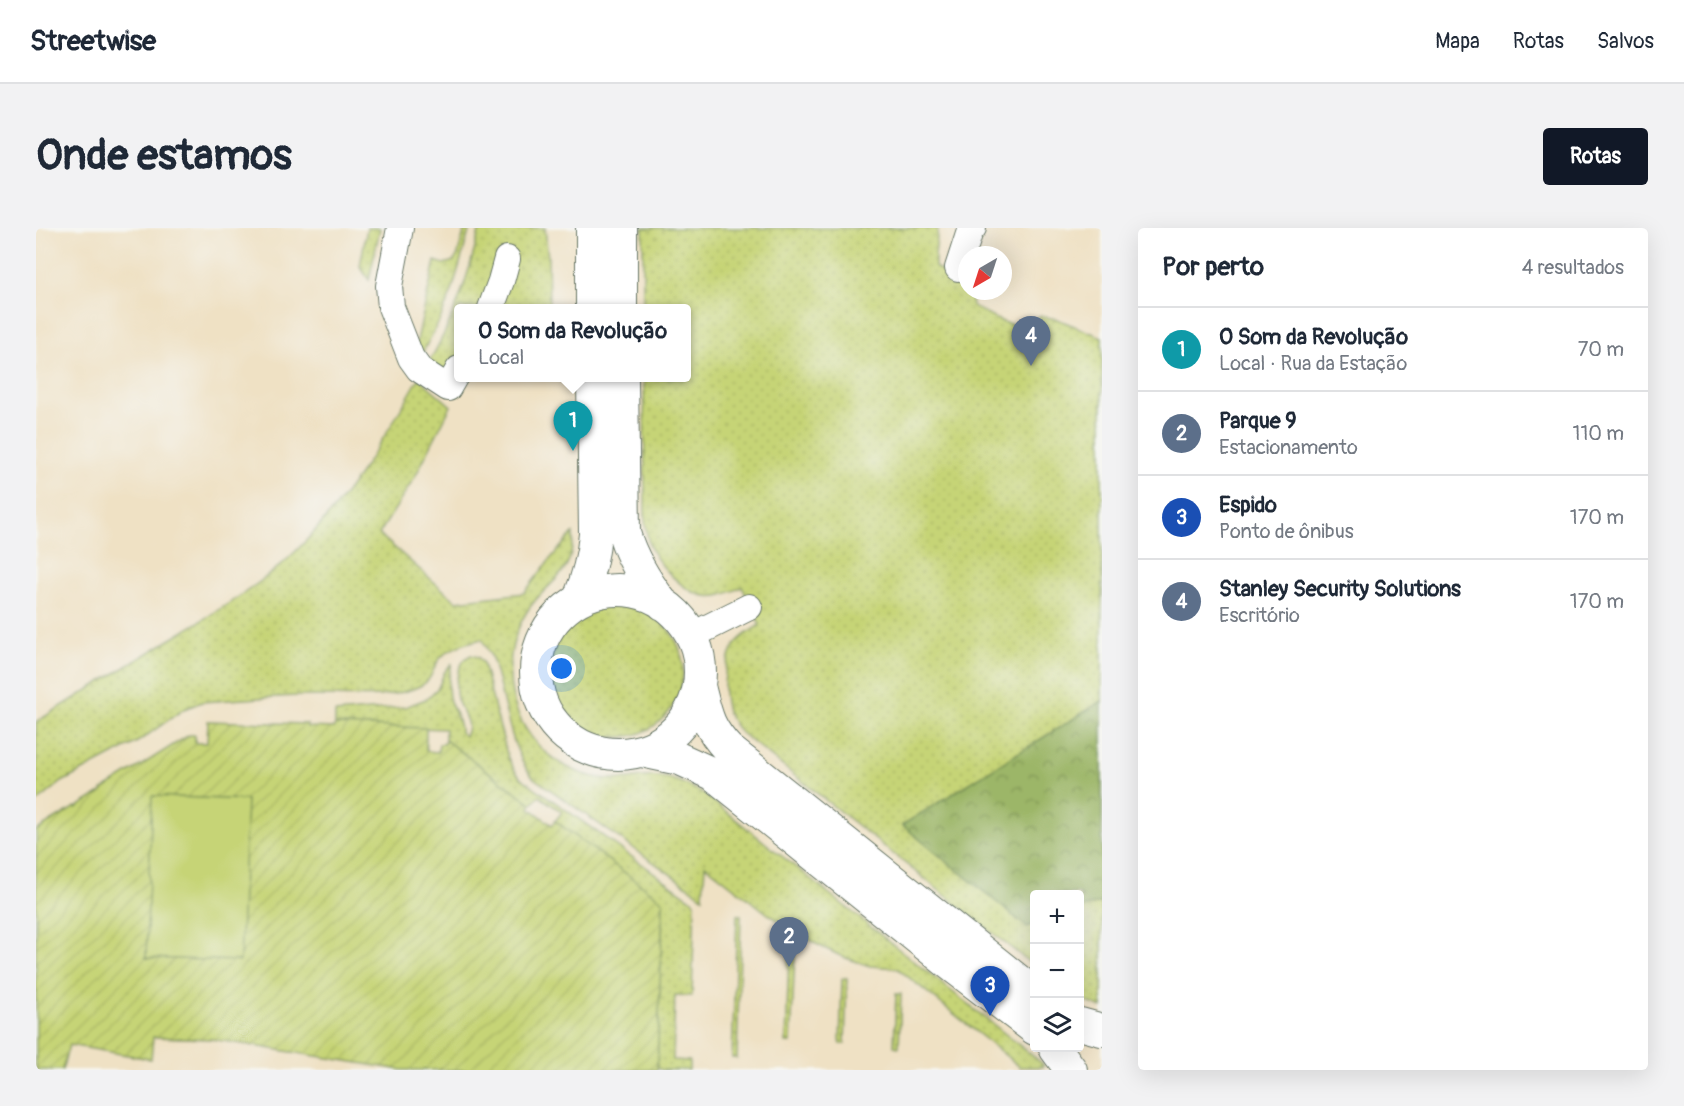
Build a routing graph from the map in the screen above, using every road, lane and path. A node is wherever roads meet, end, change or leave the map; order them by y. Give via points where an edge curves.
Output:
1 (400, 228) edge
2 (592, 228) edge
3 (621, 228) edge
4 (973, 228) edge
5 (965, 246) edge
6 (507, 259) dead end
7 (493, 304) edge
8 (592, 304) edge
9 (621, 304) edge
10 (454, 378) edge
11 (593, 382) edge
12 (622, 382) edge
13 (579, 599) junction
14 (663, 604) junction
15 (749, 607) dead end
16 (691, 636) junction
17 (699, 686) junction
18 (642, 751) junction
19 (1030, 990) edge
20 (1084, 1024) edge
21 (1030, 1025) edge
22 (1102, 1030) edge
23 (1058, 1052) edge
24 (1071, 1070) edge

1 - 10 street via 389,285 391,307 419,369 448,388
2 - 8 main road
3 - 9 main road
4 - 5 street
6 - 7 street
11 - 13 main road via 596,534 589,573
12 - 14 main road via 624,532 644,580
13 - 14 main road via 622,590
13 - 18 main road via 551,623 540,644 535,668 542,704 562,733 583,747 618,754
14 - 16 main road
15 - 16 street
16 - 17 main road via 699,660
17 - 18 main road via 680,727
17 - 19 main road via 708,722 728,749
18 - 21 main road via 680,759 713,774
20 - 22 main road
23 - 24 main road

